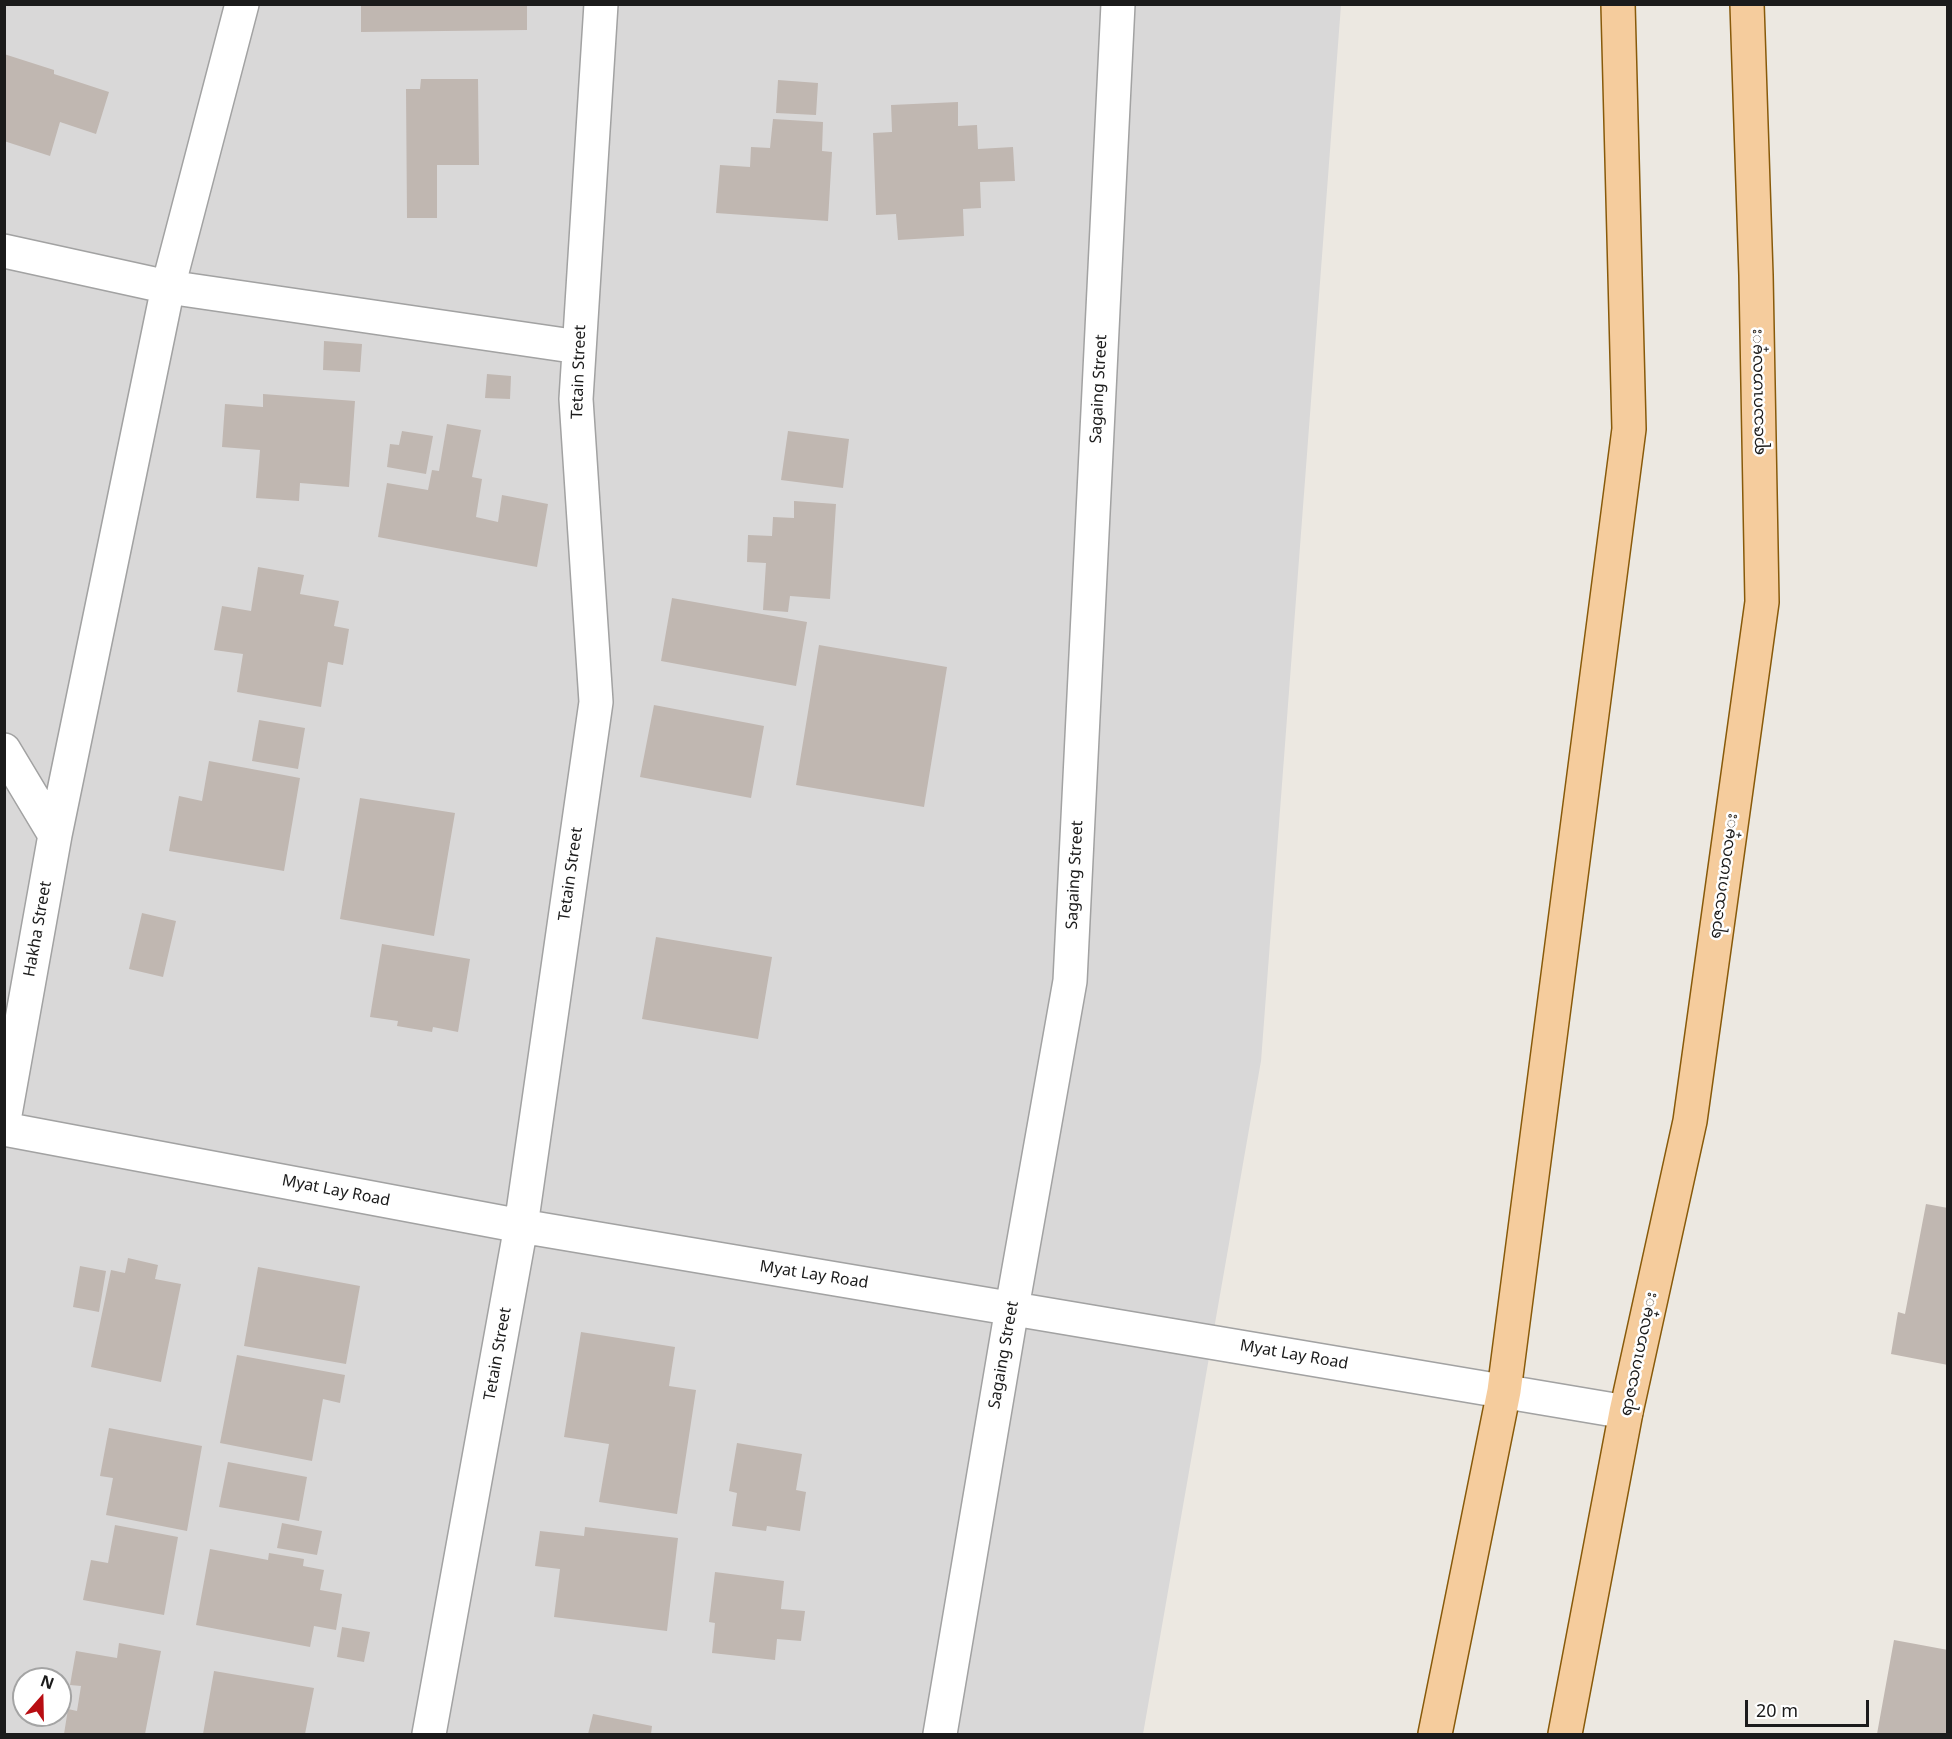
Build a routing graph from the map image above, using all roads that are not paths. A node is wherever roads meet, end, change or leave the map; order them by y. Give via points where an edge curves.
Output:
1 (242, 4) edge
2 (601, 4) edge
3 (1118, 4) edge
4 (1618, 4) edge
5 (1747, 4) edge
6 (4, 250) edge
7 (168, 287) junction
8 (579, 347) junction
9 (4, 750) edge
10 (54, 835) junction
11 (4, 1120) edge
12 (4, 1130) edge
13 (520, 1226) junction
14 (1012, 1308) junction
15 (1504, 1391) junction
16 (1626, 1412) junction
17 (429, 1734) edge
18 (940, 1734) edge
19 (1435, 1734) edge
20 (1565, 1734) edge

1 - 7 street, Hakha Street
2 - 8 street, Tetain Street
3 - 14 street, Sagaing Street via 1070,981
4 - 15 main road via 1629,429
5 - 16 main road, ရာဇသဂၤဟလမ္း via 1762,602 1690,1121
6 - 7 street
7 - 8 street
7 - 10 street, Hakha Street
8 - 13 street, Tetain Street via 576,399 596,702
9 - 10 street
10 - 11 street, Hakha Street
12 - 13 street, Myat Lay Road
13 - 14 street, Myat Lay Road
13 - 17 street, Tetain Street
14 - 15 street, Myat Lay Road
14 - 18 street, Sagaing Street
15 - 16 street, Myat Lay Road
15 - 19 main road
16 - 20 main road, ရာဇသဂၤဟလမ္း

